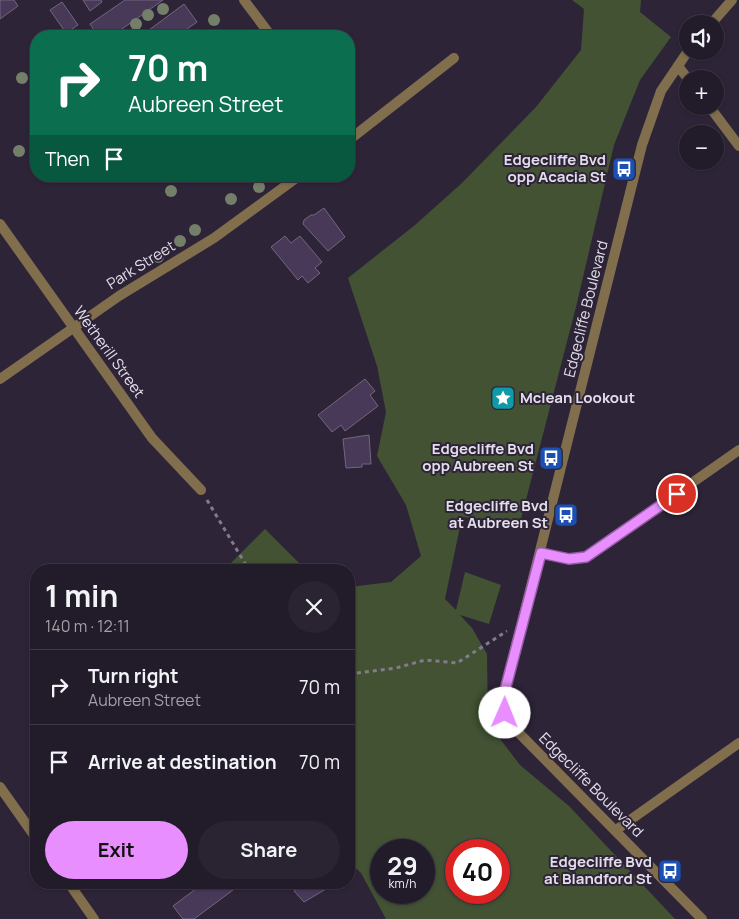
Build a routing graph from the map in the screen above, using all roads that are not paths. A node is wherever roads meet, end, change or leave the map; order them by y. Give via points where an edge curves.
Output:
1 (244, 0) edge
2 (732, 0) edge
3 (719, 15) edge
4 (266, 30) edge
5 (454, 58) dead end
6 (682, 60) edge
7 (678, 66) junction
8 (681, 70) edge
9 (716, 115) edge
10 (355, 135) edge
11 (739, 146) edge
12 (291, 182) edge
13 (0, 224) edge
14 (73, 328) junction
15 (0, 379) edge
16 (739, 450) edge
17 (201, 490) road end
18 (541, 553) junction
19 (739, 742) edge
20 (0, 787) edge
21 (30, 830) edge
22 (616, 830) junction
23 (73, 889) edge
24 (94, 919) edge
25 (702, 919) edge

1 - 4 street
2 - 3 street
5 - 10 street
6 - 7 street, Edgecliffe Boulevard
7 - 8 street
7 - 18 street, Edgecliffe Boulevard via 661,91 642,145
9 - 11 street
12 - 14 street, Park Street via 214,238
13 - 14 street, Wetherill Street
14 - 15 street, Park Street
14 - 17 street, Wetherill Street via 152,438
16 - 18 street via 586,557 569,559
18 - 22 street, Edgecliffe Boulevard via 503,698 505,713 520,734
19 - 22 street
20 - 21 street
22 - 25 street, Edgecliffe Boulevard
23 - 24 street

